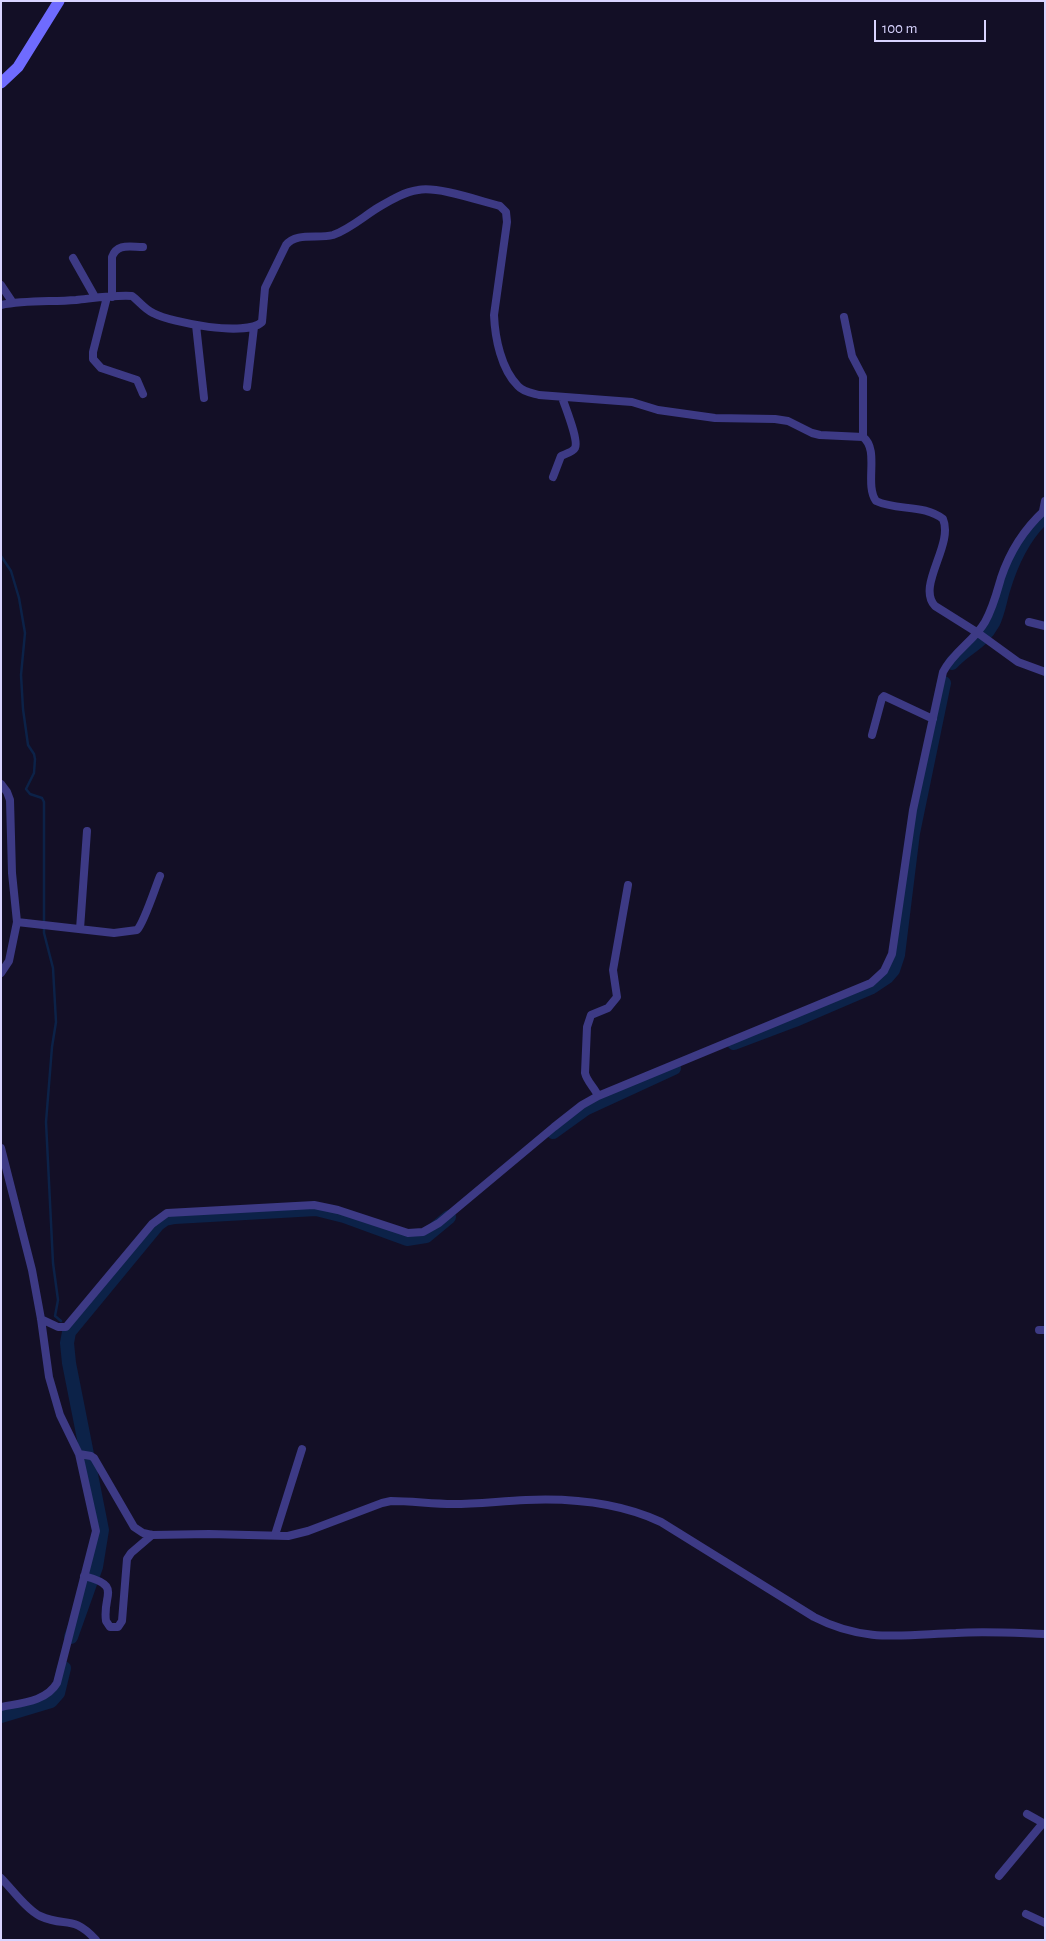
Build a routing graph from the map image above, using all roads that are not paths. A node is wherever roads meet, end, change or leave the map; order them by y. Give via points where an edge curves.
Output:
1 (59, 1) edge
2 (1, 83) edge
3 (143, 247) dead end
4 (73, 258) dead end
5 (1, 284) edge
6 (95, 297) junction
7 (110, 297) junction
8 (13, 303) junction
9 (1, 305) edge
10 (844, 317) dead end
11 (196, 325) junction
12 (254, 327) junction
13 (246, 387) dead end
14 (143, 394) dead end
15 (562, 397) junction
16 (204, 398) dead end
17 (863, 437) junction
18 (553, 477) dead end
19 (1045, 501) edge
20 (1044, 510) edge
21 (1029, 622) dead end
22 (1045, 626) edge
23 (983, 636) junction
24 (1045, 672) edge
25 (933, 719) junction
26 (872, 735) dead end
27 (1, 784) edge
28 (87, 831) dead end
29 (160, 876) dead end
30 (628, 885) dead end
31 (17, 922) junction
32 (80, 929) junction
33 (1, 973) edge
34 (598, 1096) junction
35 (1, 1148) edge
36 (42, 1320) junction
37 (302, 1449) dead end
38 (85, 1455) junction
39 (152, 1535) junction
40 (275, 1536) junction
41 (90, 1578) junction
42 (1045, 1634) edge
43 (1, 1706) edge
44 (1027, 1814) dead end
45 (1044, 1823) edge
46 (999, 1876) dead end
47 (1, 1878) edge
48 (1026, 1914) dead end
49 (1045, 1923) edge
50 (96, 1940) edge

1 - 2 main road via 18,67
3 - 7 street via 122,247 114,251
4 - 6 street
5 - 8 street
6 - 7 street
6 - 8 street
7 - 11 street via 132,296 155,314
7 - 14 street via 93,359 101,368 137,380
8 - 9 street
10 - 17 street via 852,356 863,377
11 - 12 street
11 - 16 street
12 - 13 street
12 - 15 street via 262,322 266,288 291,240 339,232 418,189 461,196 500,206 507,215 494,315 506,368 517,386 526,392
15 - 17 street via 632,402 658,410 715,418 776,419 820,435
15 - 18 street via 575,447 561,456
17 - 23 street via 868,444 872,464 871,488 876,501 928,511 943,519 943,542 929,584 930,599 935,606
19 - 20 street
20 - 23 street via 1014,546
21 - 22 street
23 - 24 street via 1018,662
23 - 25 street via 949,662 942,672
25 - 26 street via 884,696
25 - 34 street via 913,810 892,954 884,971 871,983
27 - 31 street via 10,800
28 - 32 street
29 - 32 street via 137,930
30 - 34 street via 613,970 617,996 608,1008 591,1015 587,1027 585,1073
31 - 32 street
31 - 33 street via 9,961
34 - 36 street via 554,1127 439,1223 423,1232 408,1233 314,1205 167,1213 152,1224 67,1325 62,1328
35 - 36 street
36 - 38 street via 49,1377 60,1415
37 - 40 street
38 - 39 street via 94,1458 134,1527
38 - 41 street via 96,1531
39 - 40 street
39 - 41 street via 127,1558 122,1621 118,1627 107,1624 105,1618 108,1588 105,1583
40 - 42 street via 297,1534 382,1503 574,1501 613,1506 661,1522 814,1617 853,1633 878,1636 959,1632
41 - 43 street via 53,1689 41,1697
44 - 45 street
45 - 46 street
47 - 50 street via 34,1912 46,1918 74,1922
48 - 49 street

